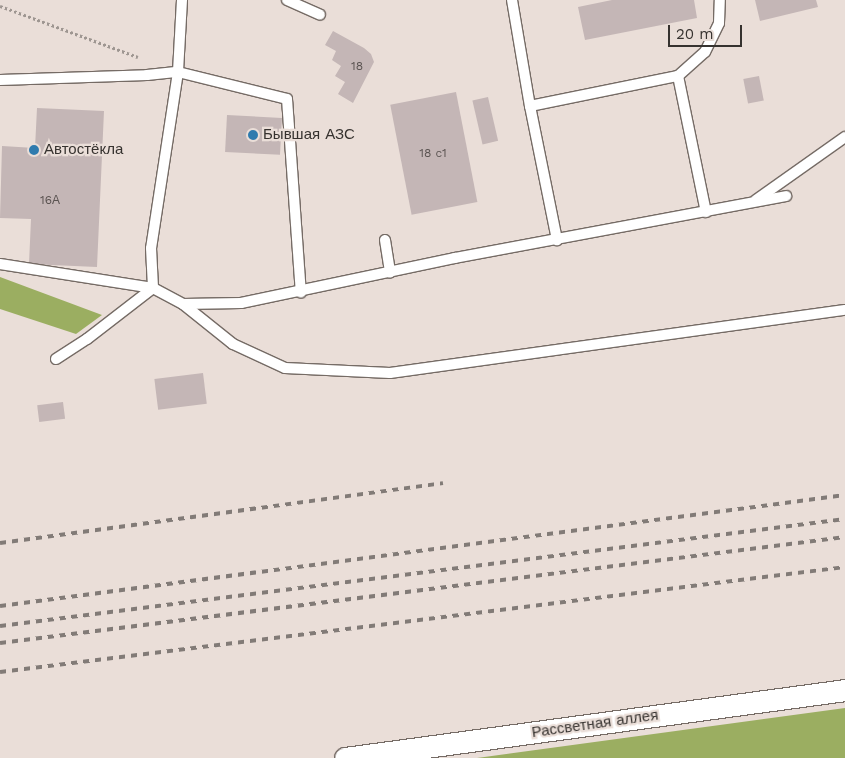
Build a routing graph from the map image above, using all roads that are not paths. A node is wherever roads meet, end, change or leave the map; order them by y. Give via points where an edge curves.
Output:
1 (182, 0) edge
2 (287, 0) edge
3 (512, 0) edge
4 (720, 0) edge
5 (320, 15) dead end
6 (178, 72) junction
7 (678, 76) junction
8 (0, 80) edge
9 (530, 106) junction
10 (845, 137) edge
11 (786, 196) dead end
12 (752, 203) junction
13 (706, 212) junction
14 (385, 240) dead end
15 (557, 240) junction
16 (0, 264) edge
17 (390, 273) junction
18 (153, 288) junction
19 (301, 292) junction
20 (183, 304) junction
21 (845, 310) edge
22 (56, 359) dead end
23 (845, 690) edge
24 (345, 758) edge

1 - 6 lane
2 - 5 lane
3 - 9 lane
4 - 7 lane via 719,23 704,52
6 - 8 lane via 147,76
6 - 18 lane via 152,248
6 - 19 lane via 288,99
7 - 9 lane
7 - 13 lane
9 - 15 lane
10 - 12 lane
11 - 12 lane
12 - 13 lane
13 - 15 lane
14 - 17 lane
15 - 17 lane
16 - 18 lane
17 - 19 lane
18 - 20 lane
18 - 22 lane via 88,339
19 - 20 lane via 241,303
20 - 21 lane via 233,344 285,368 390,373
23 - 24 street, Рассветная аллея

